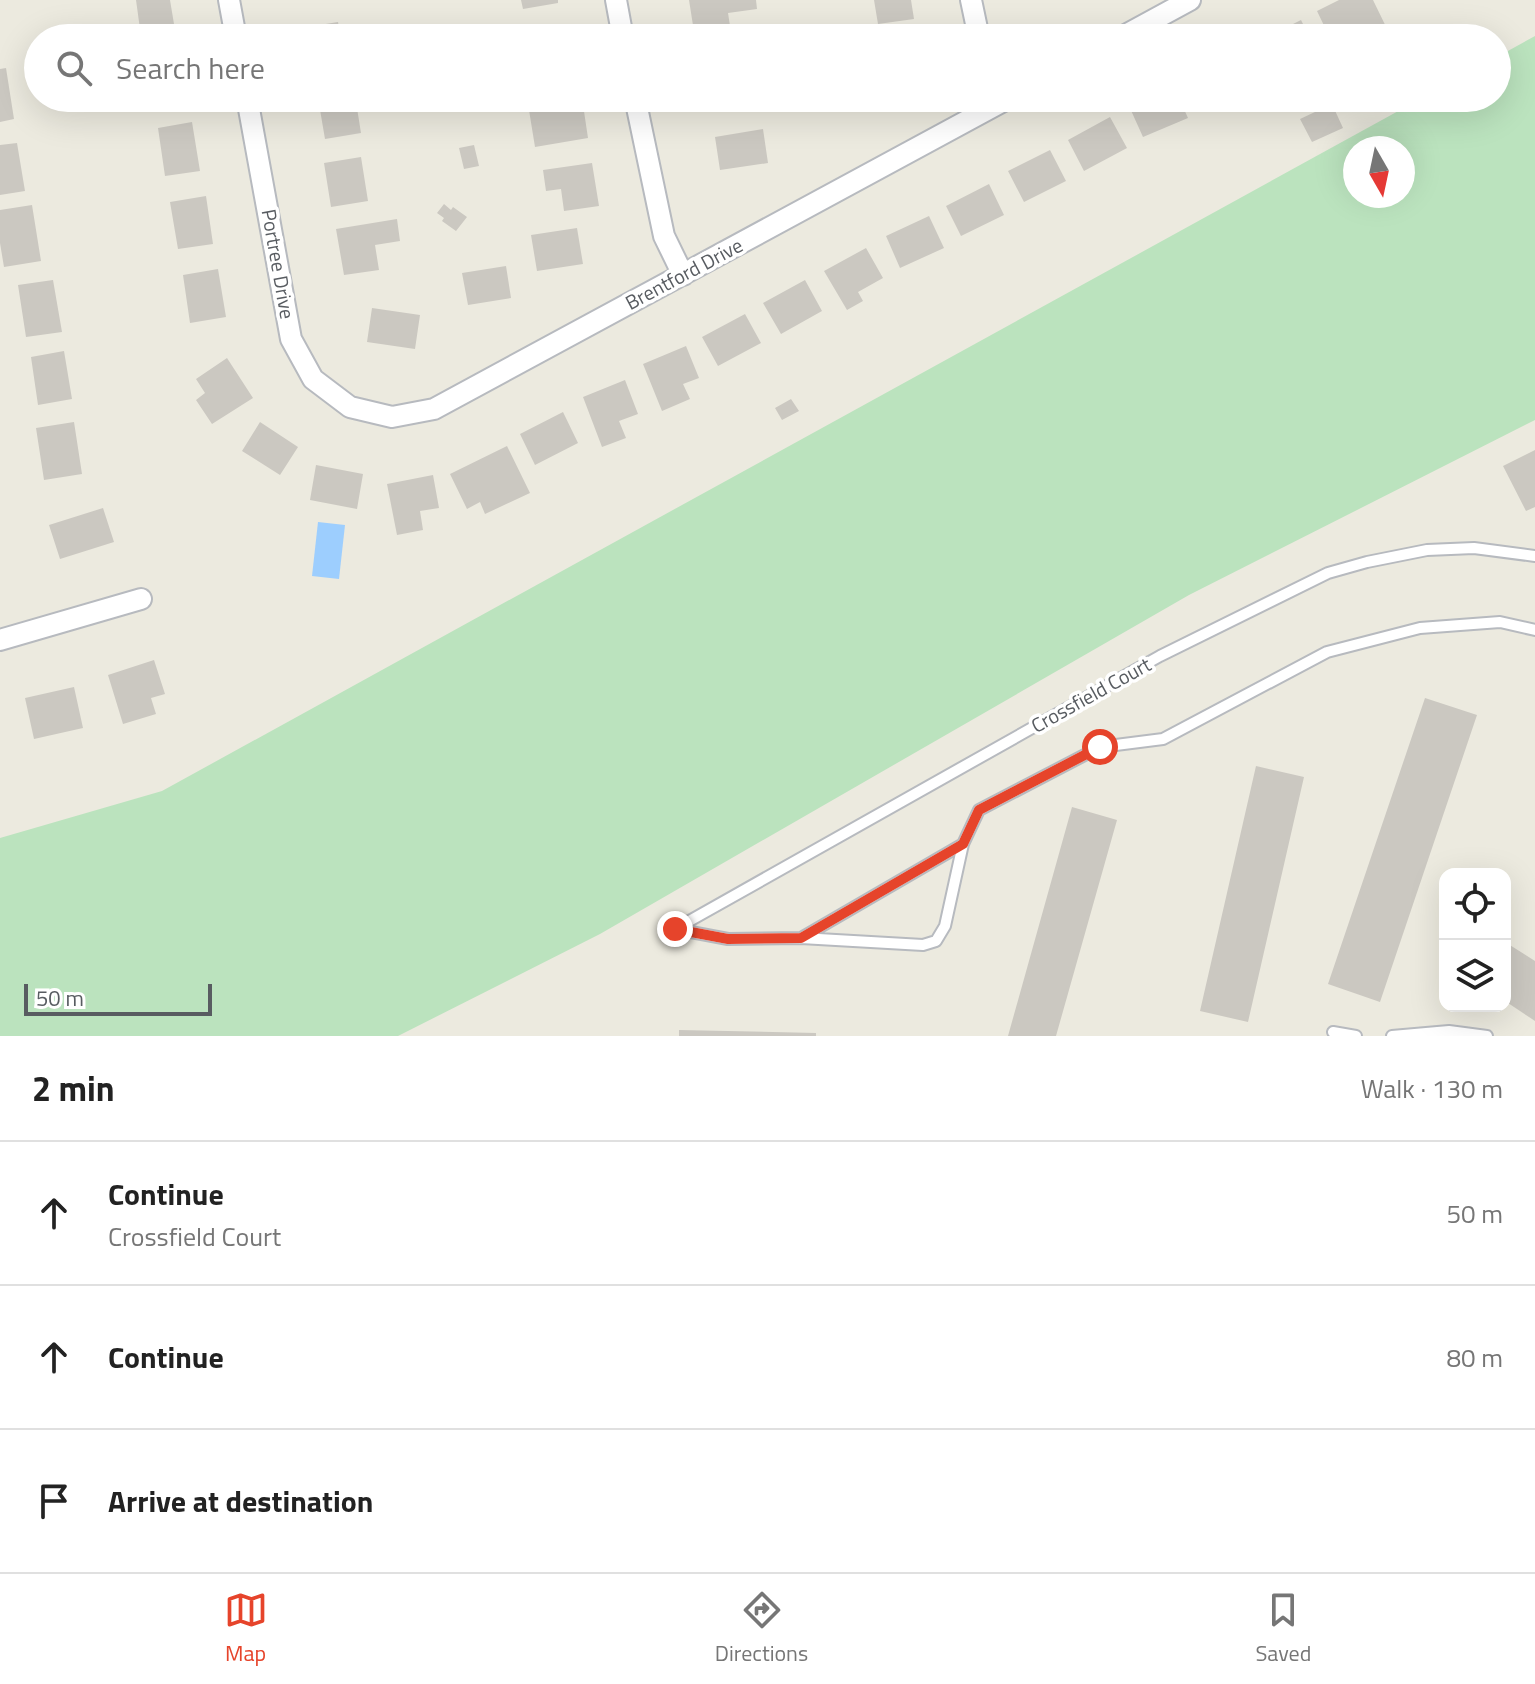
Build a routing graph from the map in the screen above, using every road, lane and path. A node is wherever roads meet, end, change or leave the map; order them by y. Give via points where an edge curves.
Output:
1 (229, 0) edge
2 (616, 0) edge
3 (971, 0) edge
4 (1190, 0) edge
5 (233, 24) edge
6 (620, 24) edge
7 (976, 24) edge
8 (1146, 24) edge
9 (250, 112) edge
10 (638, 112) edge
11 (978, 112) edge
12 (683, 275) junction
13 (350, 407) joint
14 (1535, 556) edge
15 (141, 599) dead end
16 (1535, 630) edge
17 (1, 634) edge
18 (963, 844) junction
19 (801, 938) junction
20 (1333, 1032) dead end
21 (1356, 1036) edge
22 (1392, 1036) edge
23 (1487, 1036) edge

1 - 5 street
2 - 6 street
3 - 7 street
4 - 8 street
9 - 13 street, Portree Drive via 291,339 313,379
10 - 12 street via 664,236
11 - 12 street, Brentford Drive
12 - 13 street, Brentford Drive via 434,409 392,417
14 - 19 lane, Crossfield Court via 1474,548 1427,550 1328,573 1160,656 675,929 728,939
15 - 17 street
16 - 18 lane via 1500,622 1420,628 1327,652 1163,739 1100,747 979,810
18 - 19 lane
18 - 19 lane via 945,926 936,941 923,945
20 - 21 lane
22 - 23 lane via 1449,1031

